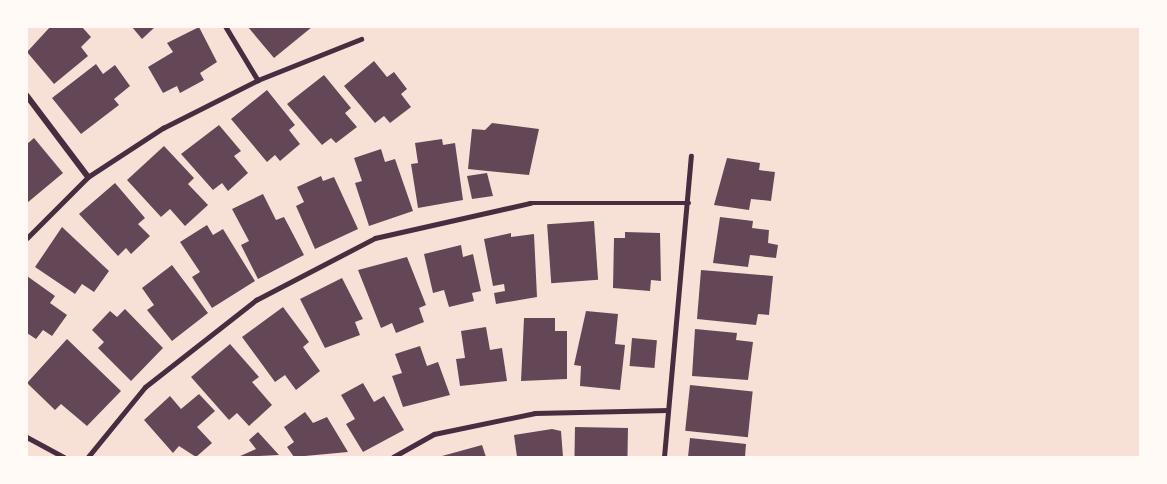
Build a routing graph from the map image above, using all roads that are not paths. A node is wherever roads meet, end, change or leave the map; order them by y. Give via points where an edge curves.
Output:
1 (226, 27) edge
2 (361, 39) dead end
3 (258, 80) junction
4 (27, 96) edge
5 (691, 156) dead end
6 (88, 177) junction
7 (690, 203) junction
8 (27, 238) edge
9 (668, 410) junction
10 (27, 437) edge
11 (63, 457) edge
12 (88, 457) edge
13 (393, 457) edge
14 (664, 457) edge

1 - 3 lane
2 - 3 lane
3 - 6 lane via 163,128
4 - 6 street
5 - 7 lane
6 - 8 lane
7 - 9 lane
7 - 12 lane via 530,203 375,238 255,300 145,387
9 - 13 lane via 535,413 434,434
9 - 14 lane
10 - 11 lane

